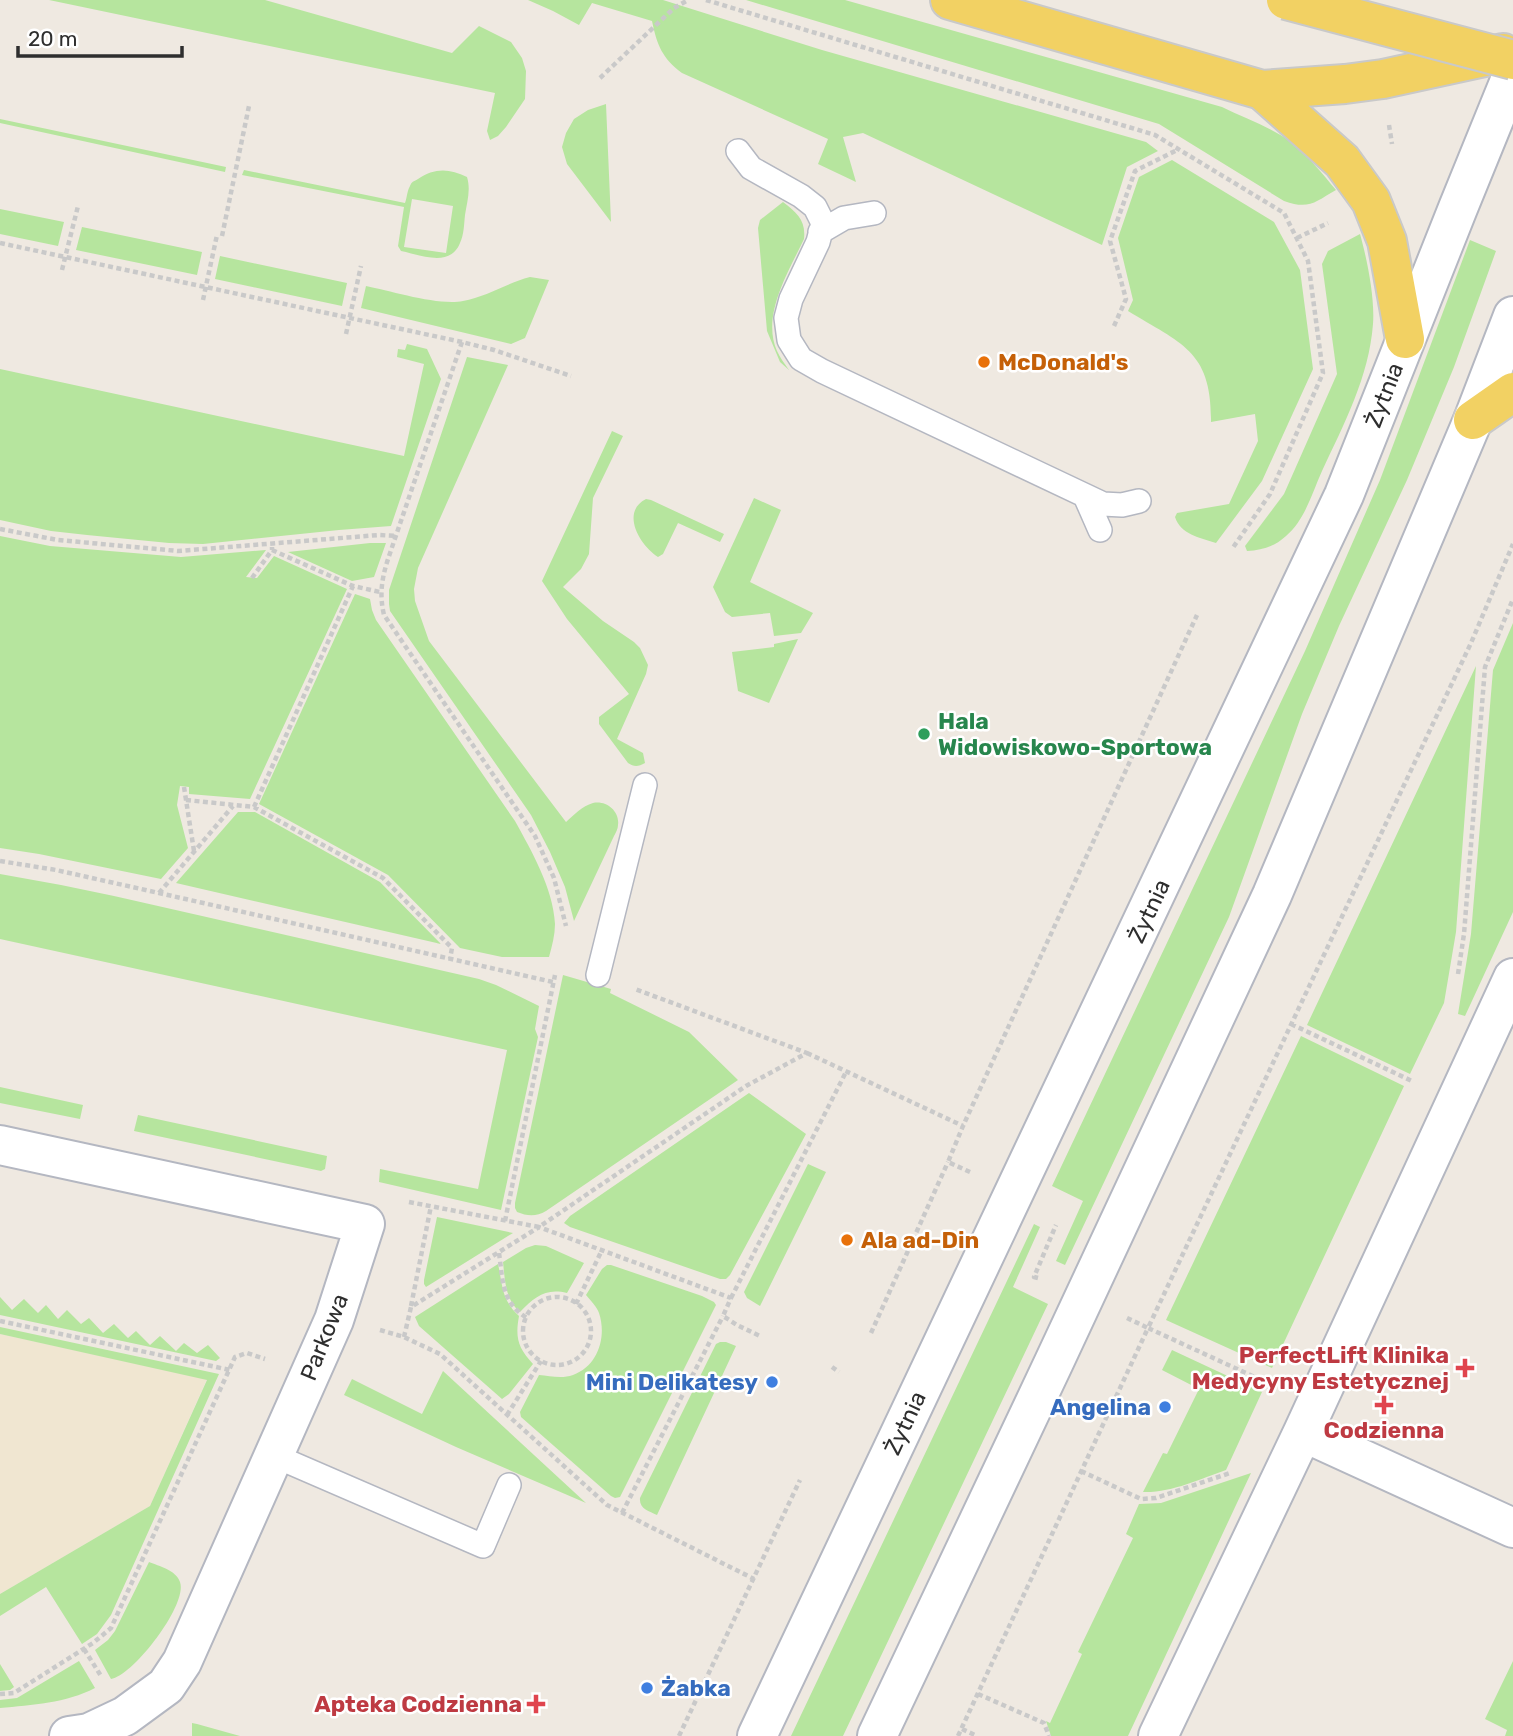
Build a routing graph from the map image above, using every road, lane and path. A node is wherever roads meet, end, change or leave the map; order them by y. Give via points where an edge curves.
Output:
1 (688, 0) edge
2 (706, 0) edge
3 (950, 0) edge
4 (1286, 0) edge
5 (1513, 51) edge
6 (1513, 60) edge
7 (1513, 73) edge
8 (600, 78) dead end
9 (1262, 90) junction
10 (249, 106) dead end
11 (1178, 149) junction
12 (738, 151) dead end
13 (78, 206) dead end
14 (874, 213) dead end
15 (1329, 222) dead end
16 (820, 232) junction
17 (1297, 239) junction
18 (0, 243) edge
19 (65, 258) junction
20 (361, 266) dead end
21 (62, 270) dead end
22 (206, 288) junction
23 (203, 300) dead end
24 (1513, 316) edge
25 (349, 317) junction
26 (1114, 326) dead end
27 (346, 334) dead end
28 (1405, 339) junction
29 (462, 342) junction
30 (571, 376) dead end
31 (1513, 392) edge
32 (1473, 420) junction
33 (1085, 496) junction
34 (1139, 501) dead end
35 (0, 529) edge
36 (1100, 530) dead end
37 (396, 536) junction
38 (1513, 544) edge
39 (272, 547) junction
40 (1232, 550) dead end
41 (252, 578) dead end
42 (353, 586) junction
43 (380, 592) junction
44 (1513, 599) edge
45 (1197, 615) dead end
46 (645, 785) dead end
47 (184, 786) dead end
48 (186, 800) junction
49 (234, 805) junction
50 (254, 807) junction
51 (194, 851) junction
52 (0, 861) edge
53 (159, 893) junction
54 (564, 936) dead end
55 (450, 959) junction
56 (598, 975) junction
57 (1513, 978) edge
58 (1457, 980) dead end
59 (553, 982) junction
60 (1291, 1024) junction
61 (807, 1053) junction
62 (846, 1072) junction
63 (1416, 1083) dead end
64 (963, 1126) junction
65 (0, 1145) edge
66 (948, 1162) junction
67 (978, 1176) dead end
68 (405, 1201) dead end
69 (431, 1206) junction
70 (1060, 1217) dead end
71 (505, 1221) junction
72 (539, 1227) junction
73 (602, 1250) junction
74 (499, 1253) junction
75 (1045, 1281) dead end
76 (731, 1298) junction
77 (576, 1304) junction
78 (411, 1307) junction
79 (723, 1316) junction
80 (1123, 1316) dead end
81 (527, 1318) junction
82 (0, 1321) edge
83 (1148, 1328) junction
84 (872, 1333) dead end
85 (760, 1336) dead end
86 (404, 1337) dead end
87 (541, 1361) junction
88 (832, 1367) dead end
89 (230, 1370) junction
90 (839, 1372) dead end
91 (308, 1376) junction
92 (1275, 1386) dead end
93 (507, 1415) dead end
94 (1303, 1432) junction
95 (275, 1455) junction
96 (1081, 1471) junction
97 (1234, 1472) dead end
98 (800, 1480) dead end
99 (509, 1485) dead end
100 (622, 1513) dead end
101 (1513, 1528) edge
102 (85, 1649) junction
103 (105, 1683) dead end
104 (978, 1693) junction
105 (0, 1694) edge
106 (962, 1729) junction
107 (69, 1736) edge
108 (679, 1736) edge
109 (757, 1736) edge
110 (877, 1736) edge
111 (958, 1736) edge
112 (977, 1736) edge
113 (1049, 1736) edge
114 (1158, 1736) edge

1 - 8 path
2 - 11 path via 1155,135
3 - 9 main road
4 - 6 main road, bridge
5 - 9 main road via 1383,79
7 - 28 street, Żytnia
9 - 28 main road via 1342,161 1371,201 1387,241
10 - 22 path
11 - 17 path via 1284,213
11 - 26 path via 1135,171 1110,240 1126,299
12 - 16 lane via 751,168 816,207 823,223
13 - 19 path
14 - 16 lane via 844,218
15 - 17 path
16 - 33 lane via 786,318 789,340 801,359
17 - 40 path via 1308,261 1323,373 1270,494
18 - 19 path
19 - 21 path
19 - 22 path
20 - 25 path
22 - 23 path
22 - 25 path
24 - 32 street
25 - 27 path
25 - 29 path
28 - 109 street, Żytnia via 1345,495
29 - 30 path
29 - 37 path
31 - 32 main road
32 - 110 street via 1272,895
33 - 34 lane via 1103,504
33 - 36 lane
35 - 39 path via 58,540 178,551
37 - 39 path
37 - 43 path
38 - 60 path
39 - 41 path
39 - 42 path
42 - 43 path
42 - 50 path
43 - 54 path via 384,615 535,836 554,878 566,924
44 - 58 path via 1485,667
45 - 64 path
46 - 56 lane
47 - 48 path
48 - 49 path
48 - 51 path
49 - 50 path
49 - 51 path
50 - 55 path via 383,878 452,948
51 - 53 path
52 - 53 path
53 - 55 path
55 - 59 path
56 - 59 path via 557,966
56 - 61 path
57 - 94 street
59 - 71 path
60 - 63 path
60 - 83 path
61 - 62 path
61 - 72 path via 746,1086
62 - 64 path
62 - 76 path
64 - 66 path
65 - 91 street, Parkowa via 365,1224 334,1321
66 - 67 path
66 - 84 path
68 - 69 path
69 - 71 path
69 - 78 path
70 - 75 path via 1034,1276
71 - 72 path
72 - 73 path
72 - 74 path
73 - 76 path
73 - 77 path
74 - 78 path
74 - 81 path via 506,1294 515,1311
76 - 79 path
77 - 81 path via 556,1297 545,1299
77 - 87 path via 589,1322 588,1344 582,1354 563,1365
78 - 86 path
79 - 85 path
79 - 100 path
80 - 83 path
81 - 87 path via 526,1345
82 - 89 path
83 - 92 path
83 - 96 path
87 - 93 path
88 - 90 path
89 - 91 path via 235,1357 247,1353
89 - 102 path via 115,1621
91 - 95 street, Parkowa
94 - 101 street
94 - 114 street
95 - 99 lane via 483,1546
95 - 107 street, Parkowa via 182,1662 166,1686 125,1716 89,1733
96 - 97 path via 1141,1499
96 - 104 path
98 - 108 path
102 - 103 path
102 - 105 path via 13,1693
104 - 106 path
104 - 113 path via 1044,1723
106 - 111 path
106 - 112 path

